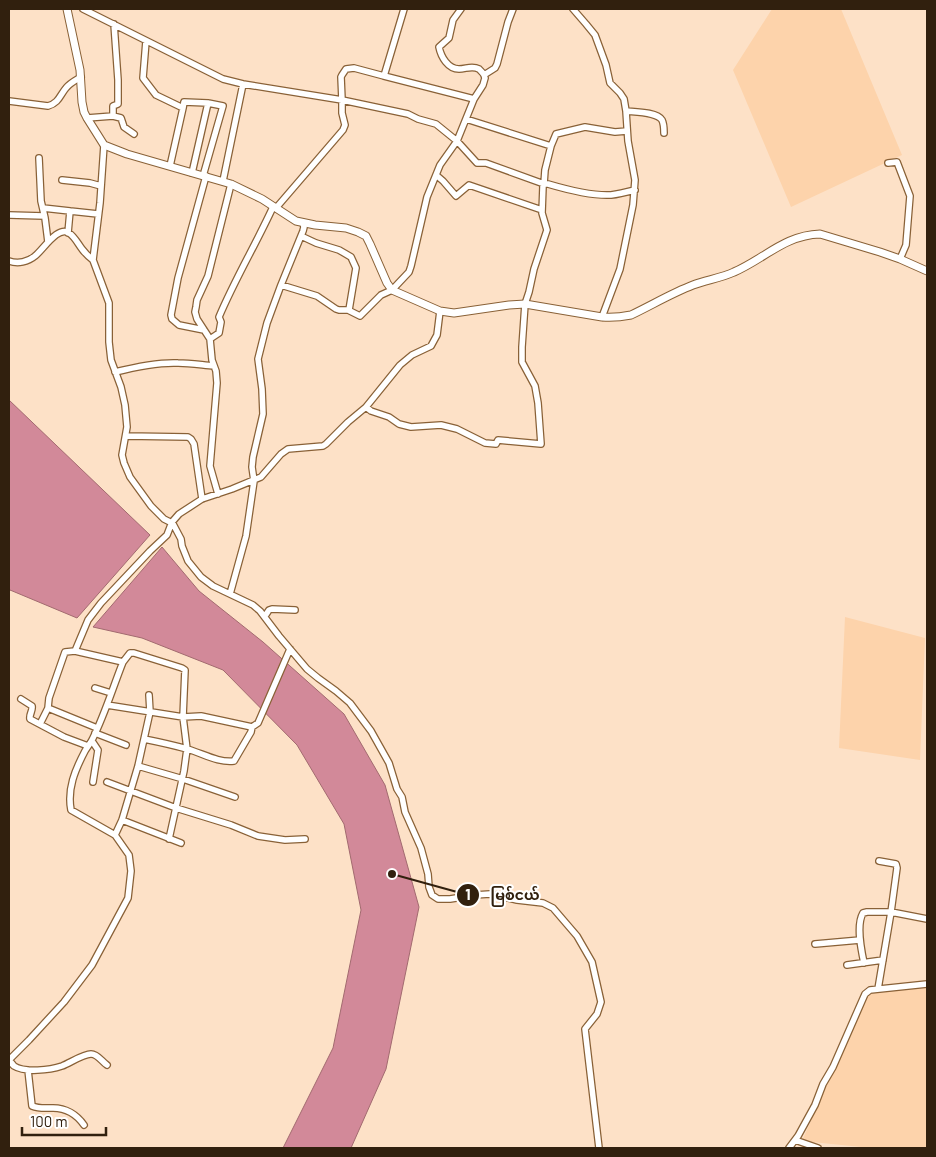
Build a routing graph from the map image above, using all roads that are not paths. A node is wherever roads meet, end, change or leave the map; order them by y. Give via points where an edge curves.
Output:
1 (67, 9) edge
2 (83, 9) edge
3 (404, 9) edge
4 (461, 9) edge
5 (513, 9) edge
6 (573, 9) edge
7 (114, 24) junction
8 (146, 41) junction
9 (484, 75) junction
10 (384, 76) junction
11 (80, 77) junction
12 (243, 84) junction
13 (474, 99) junction
14 (342, 100) junction
15 (9, 101) edge
16 (208, 103) junction
17 (182, 108) junction
18 (626, 111) junction
19 (113, 116) junction
20 (87, 118) junction
21 (466, 119) junction
22 (628, 131) junction
23 (664, 133) dead end
24 (134, 134) dead end
25 (457, 141) junction
26 (104, 144) junction
27 (551, 146) junction
28 (39, 158) dead end
29 (888, 163) dead end
30 (170, 166) junction
31 (192, 173) junction
32 (436, 175) junction
33 (205, 176) junction
34 (62, 180) dead end
35 (223, 181) junction
36 (231, 184) junction
37 (544, 184) junction
38 (101, 186) junction
39 (635, 190) junction
40 (43, 208) junction
41 (274, 208) junction
42 (542, 210) junction
43 (70, 211) junction
44 (98, 214) junction
45 (9, 215) edge
46 (44, 216) junction
47 (303, 222) junction
48 (68, 233) junction
49 (301, 236) junction
50 (48, 242) junction
51 (900, 259) junction
52 (93, 260) junction
53 (9, 262) edge
54 (927, 271) edge
55 (281, 285) junction
56 (392, 290) junction
57 (525, 304) junction
58 (349, 310) junction
59 (440, 311) junction
60 (602, 317) junction
61 (204, 330) junction
62 (210, 339) junction
63 (214, 366) junction
64 (115, 372) junction
65 (366, 407) junction
66 (126, 436) junction
67 (254, 481) junction
68 (218, 494) junction
69 (202, 499) junction
70 (172, 522) junction
71 (230, 594) junction
72 (295, 610) dead end
73 (265, 616) junction
74 (290, 649) junction
75 (75, 651) junction
76 (123, 662) junction
77 (95, 688) dead end
78 (111, 693) junction
79 (150, 695) dead end
80 (20, 698) dead end
81 (107, 705) junction
82 (48, 708) junction
83 (150, 712) junction
84 (183, 717) junction
85 (40, 724) junction
86 (252, 727) junction
87 (96, 731) junction
88 (144, 739) junction
89 (92, 741) junction
90 (126, 745) dead end
91 (88, 746) junction
92 (187, 749) junction
93 (138, 766) junction
94 (182, 779) junction
95 (93, 782) dead end
96 (107, 782) dead end
97 (131, 792) junction
98 (235, 797) dead end
99 (176, 808) junction
100 (122, 820) junction
101 (115, 835) junction
102 (170, 839) junction
103 (305, 839) dead end
104 (181, 843) dead end
105 (879, 860) dead end
106 (891, 912) junction
107 (927, 919) edge
108 (860, 940) junction
109 (815, 944) dead end
110 (883, 960) junction
111 (864, 962) junction
112 (847, 965) dead end
113 (927, 984) edge
114 (878, 989) junction
115 (9, 1060) edge
116 (107, 1065) dead end
117 (28, 1070) junction
118 (84, 1125) dead end
119 (795, 1140) junction
120 (599, 1148) edge
121 (789, 1148) edge
122 (818, 1148) edge

1 - 11 street
2 - 7 street
3 - 10 street
4 - 9 street via 453,20 449,38 439,47 441,54 455,69 472,67
5 - 9 street via 497,64
6 - 18 street via 595,35 610,83 620,92
7 - 8 street
7 - 19 street via 118,104 113,106
8 - 12 street via 218,77
8 - 17 street via 143,78 156,95
9 - 13 street via 483,85
10 - 13 street
10 - 14 street via 354,68 346,70 341,77
11 - 15 street via 52,105
11 - 20 street
12 - 14 street
12 - 35 street
13 - 21 street
14 - 25 street via 432,122
14 - 41 street via 343,130
16 - 17 street via 184,102
16 - 31 street
16 - 33 street via 223,106
17 - 30 street
18 - 22 street
18 - 23 street via 657,115 664,123
19 - 20 street
19 - 24 street via 121,118 124,127
20 - 26 street
21 - 25 street
21 - 27 street
22 - 27 street via 585,127 556,134
22 - 39 street
25 - 32 street
25 - 37 street via 477,163 486,163
26 - 30 street
26 - 38 street
27 - 37 street
28 - 40 street
29 - 51 street via 897,162 910,196 906,245
30 - 31 street
31 - 33 street
32 - 42 street via 456,196 469,185
32 - 56 street via 424,205 409,272
33 - 35 street
33 - 61 street via 178,278 172,315 172,320 179,325
34 - 38 street
35 - 36 street
36 - 41 street
36 - 61 street via 208,276 197,300 197,319
37 - 39 street via 604,195
37 - 42 street
38 - 44 street
39 - 60 street via 620,269
40 - 43 street
40 - 46 street
41 - 47 street
41 - 62 street via 219,317 219,333
42 - 57 street via 547,230
43 - 44 street
43 - 48 street
44 - 52 street
45 - 46 street
46 - 50 street
47 - 49 street
47 - 56 street via 346,228 366,236
48 - 50 street via 61,232
48 - 52 street
49 - 55 street
49 - 58 street via 351,257 356,268
50 - 53 street via 35,256
51 - 54 street
51 - 60 street via 820,234 803,235 731,274 693,285 631,314
52 - 64 street via 109,303 110,350
55 - 58 street via 317,296 339,310
55 - 67 street via 258,359 263,414 253,457
56 - 58 street via 381,295 360,316
56 - 59 street
57 - 59 street via 454,313
57 - 60 street
57 - 65 street via 522,362 535,386 541,444 498,440 496,444 485,443 441,425 399,424
59 - 65 street via 437,335 431,346 400,365
61 - 62 street
62 - 63 street
63 - 64 street via 164,363
63 - 68 street via 217,383 210,466
64 - 66 street via 125,405
65 - 67 street via 323,446 288,449
66 - 69 street via 191,439
66 - 70 street via 122,455 130,477 157,514
67 - 68 street
67 - 71 street via 246,536
68 - 69 street
69 - 70 street via 178,514
70 - 71 street via 195,571 212,586
70 - 75 street via 167,535 88,620
71 - 73 street via 253,605
72 - 73 street via 272,609
73 - 74 street
74 - 86 street via 258,723
74 - 120 street via 307,669 354,708 390,763 405,812 421,848 432,895 438,899 450,899 490,894 543,903 553,908 577,936 592,962 601,1002 597,1014 585,1029
75 - 76 street
75 - 82 street via 65,652
76 - 78 street
76 - 84 street via 134,652 184,669
77 - 78 street
78 - 81 street
79 - 83 street
80 - 85 street via 32,706 30,719
81 - 83 street
81 - 87 street
82 - 85 street
82 - 87 street
83 - 84 street
83 - 88 street
84 - 86 street via 201,716
84 - 92 street
85 - 91 street
86 - 92 street via 234,761 223,761
87 - 89 street
87 - 90 street
88 - 92 street
88 - 93 street
89 - 91 street
89 - 95 street via 98,750
91 - 101 street via 70,786 71,810
92 - 94 street
93 - 94 street
93 - 97 street
94 - 98 street
94 - 99 street
96 - 97 street
97 - 99 street
97 - 100 street
99 - 102 street
99 - 103 street via 263,837
100 - 101 street
100 - 102 street
101 - 115 street via 129,855 128,898 92,965 64,1002
102 - 104 street
105 - 106 street via 897,865
106 - 107 street
106 - 108 street via 863,913
106 - 110 street
108 - 109 street
108 - 111 street
110 - 111 street
110 - 114 street
111 - 112 street
113 - 114 street
114 - 119 street via 865,994 815,1105
115 - 117 street via 13,1065
116 - 117 street via 93,1054 60,1067
117 - 118 street via 32,1106 59,1108 78,1117
119 - 121 street
119 - 122 street

